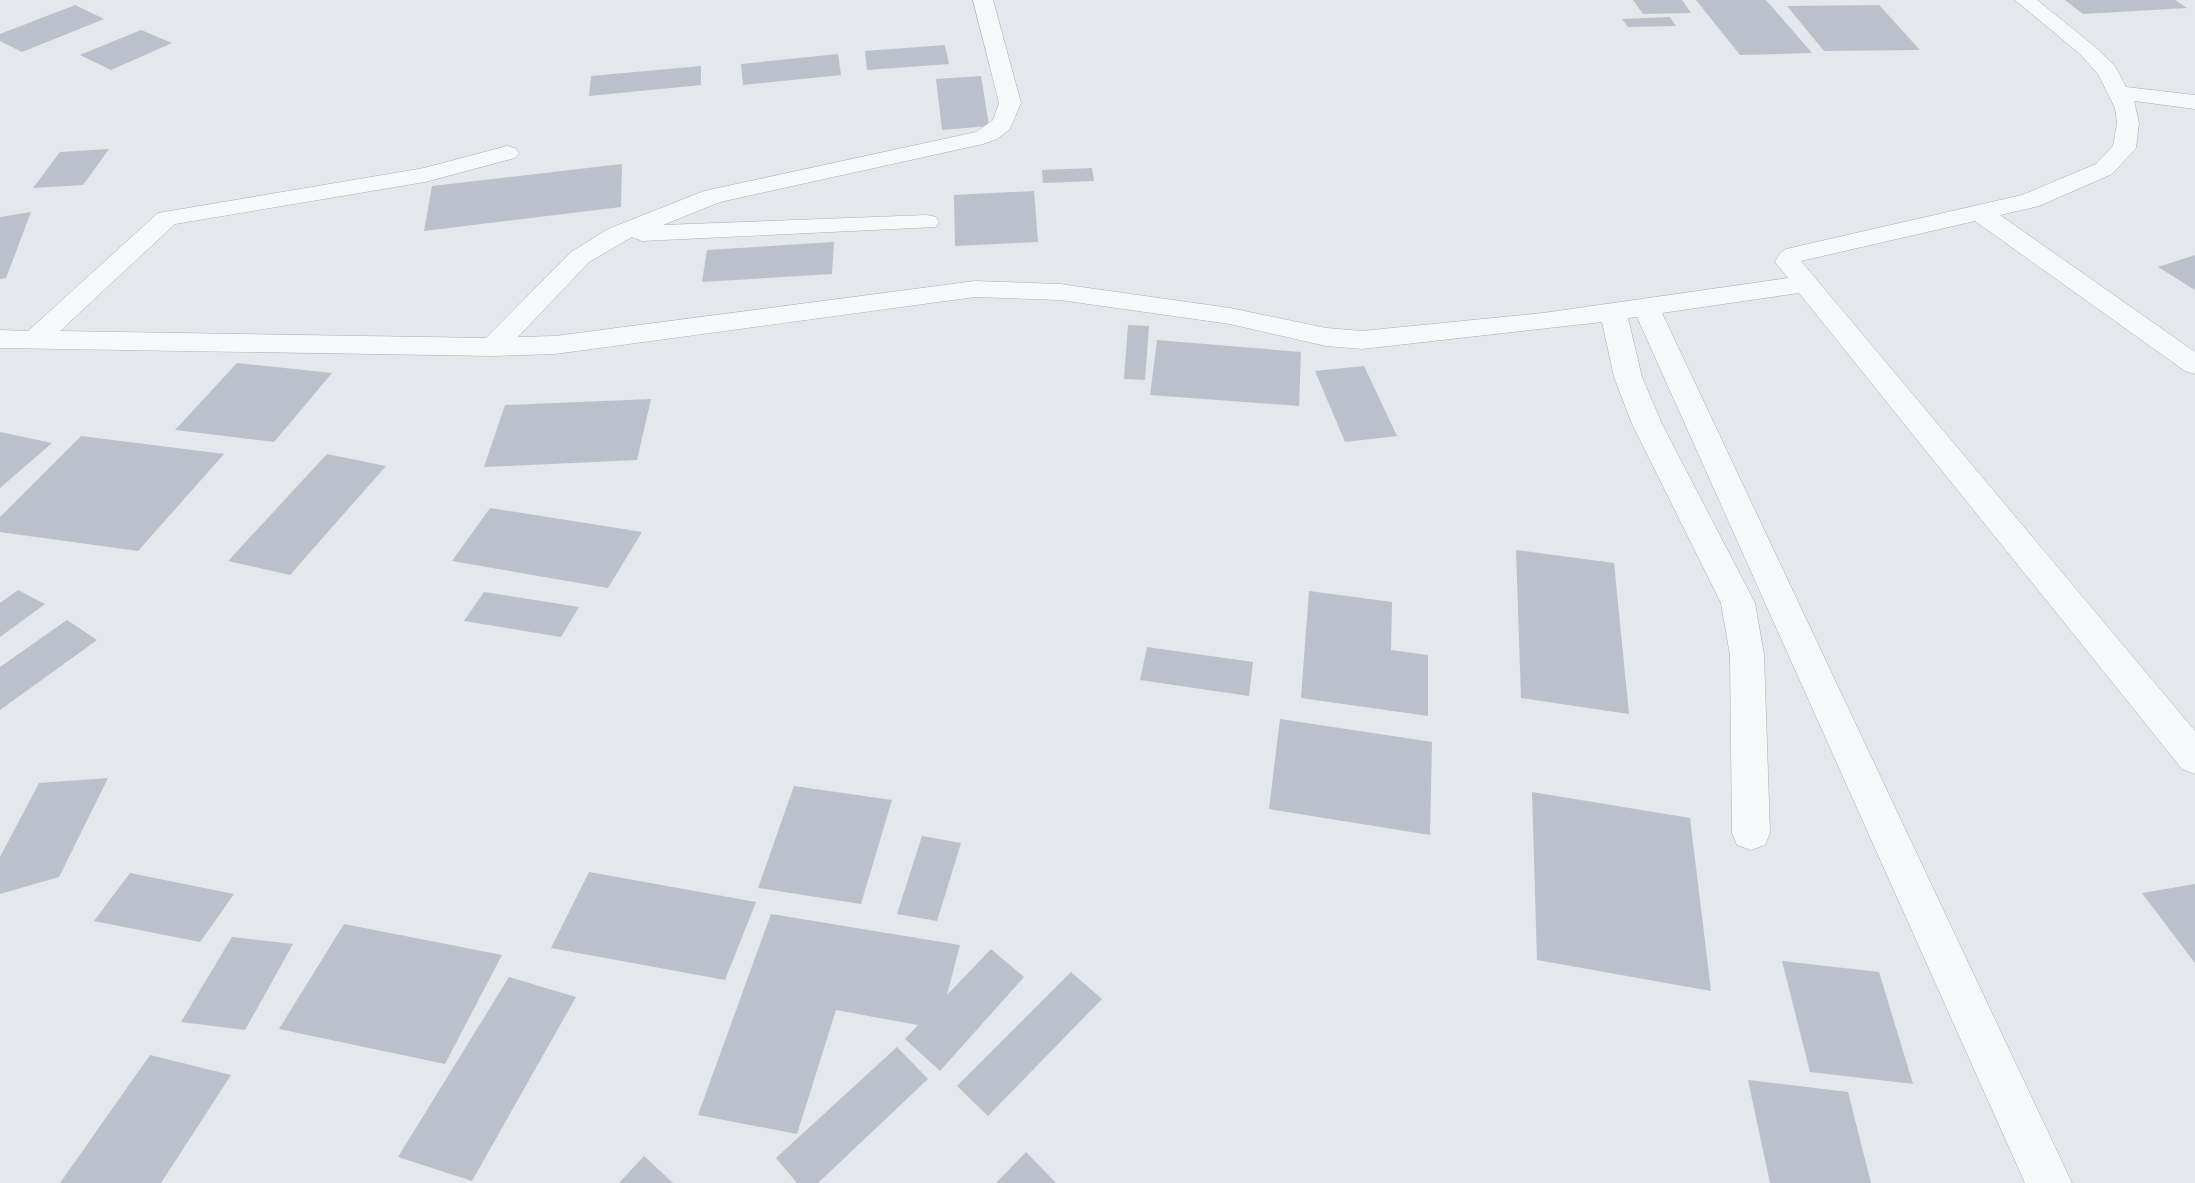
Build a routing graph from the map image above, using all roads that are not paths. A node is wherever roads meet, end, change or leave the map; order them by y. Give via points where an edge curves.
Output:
1 (983, 0) edge
2 (2025, 0) edge
3 (2120, 93) junction
4 (2195, 102) edge
5 (507, 153) dead end
6 (1978, 212) junction
7 (927, 222) dead end
8 (617, 234) junction
9 (1806, 284) junction
10 (1630, 309) junction
11 (0, 339) edge
12 (35, 339) junction
13 (494, 347) junction
14 (2195, 365) edge
15 (2195, 758) edge
16 (1751, 833) dead end
17 (2049, 1183) edge

1 - 8 street via 1010,104 1007,119 999,130 713,196
2 - 3 street via 2087,50 2107,71
3 - 4 street
3 - 6 street via 2128,123 2124,148 2104,169 2030,201
5 - 12 street via 425,175 167,218
6 - 9 street via 1795,254 1788,262
6 - 14 street
7 - 8 street
8 - 13 street via 580,257
9 - 10 street
9 - 15 street
10 - 13 street via 1362,340 1060,292 975,289 555,345
10 - 16 street via 1629,377 1647,424 1738,603 1747,655
10 - 17 street
11 - 12 street
12 - 13 street

